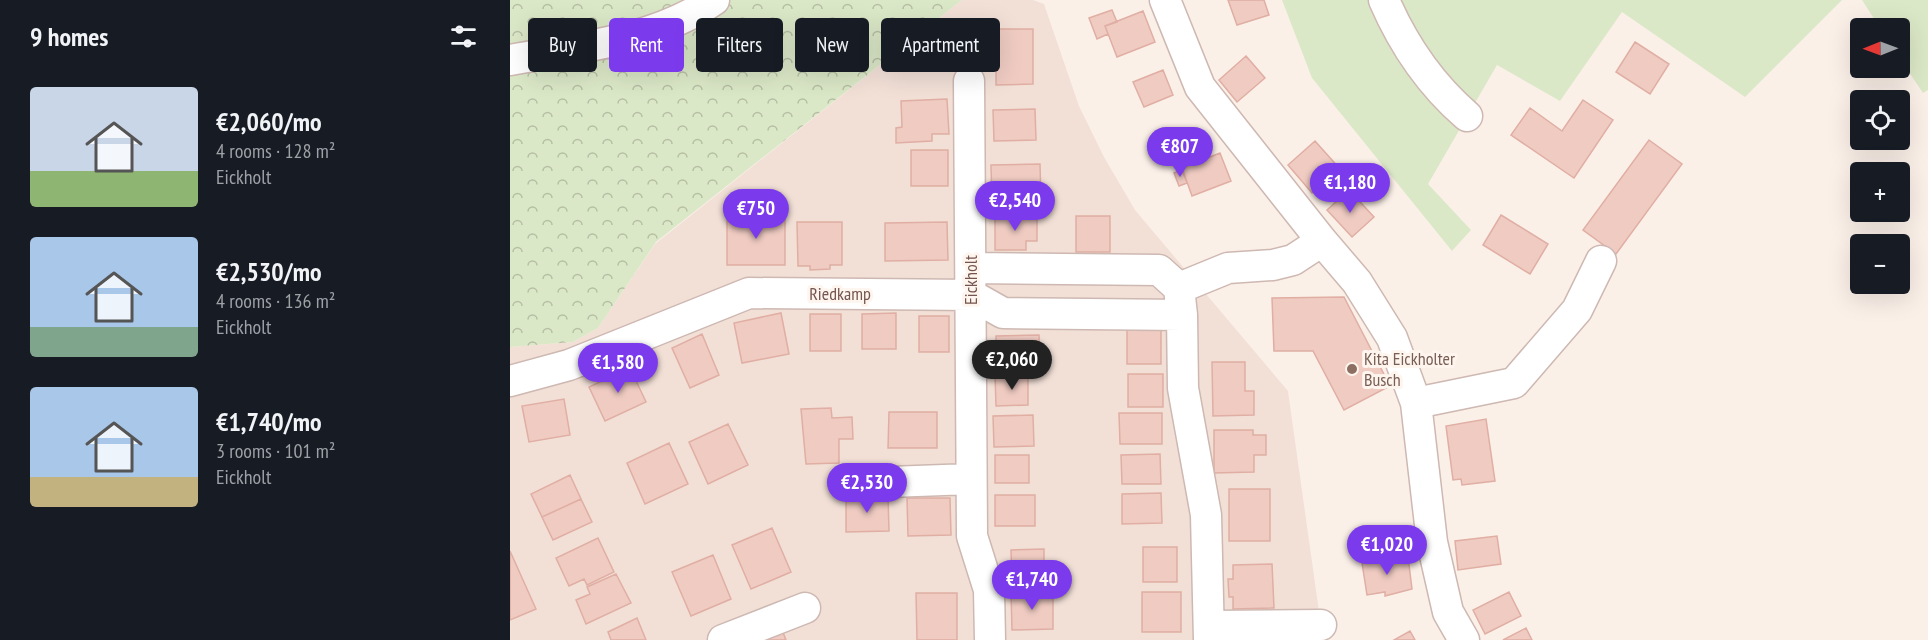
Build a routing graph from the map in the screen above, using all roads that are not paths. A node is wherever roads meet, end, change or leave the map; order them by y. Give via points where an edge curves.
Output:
1 (714, 0) edge
2 (1165, 0) edge
3 (1384, 0) edge
4 (510, 60) edge
5 (969, 81) dead end
6 (1467, 116) dead end
7 (1322, 242) junction
8 (1601, 261) dead end
9 (971, 281) junction
10 (1181, 301) junction
11 (510, 381) edge
12 (1416, 403) junction
13 (971, 479) junction
14 (862, 483) dead end
15 (805, 608) dead end
16 (1321, 625) dead end
17 (1209, 633) edge
18 (723, 640) edge
19 (990, 640) edge
20 (1464, 640) edge

1 - 4 street via 692,15 643,34
2 - 7 street via 1200,87
3 - 6 street via 1416,59 1445,97
5 - 9 street, Eickholt
7 - 10 street via 1293,260 1228,268
7 - 12 street via 1357,282 1392,338
8 - 12 street via 1577,310 1514,383
9 - 10 street, Riedkamp via 1003,313
9 - 10 street, Riedkamp via 1159,270
9 - 11 street, Riedkamp via 749,293 568,365
9 - 13 street, Eickholt
10 - 17 street via 1183,388 1206,515
12 - 20 street via 1432,542 1448,612
13 - 14 street
13 - 19 street, Eickholt via 972,536 989,590
15 - 18 street
16 - 17 street

